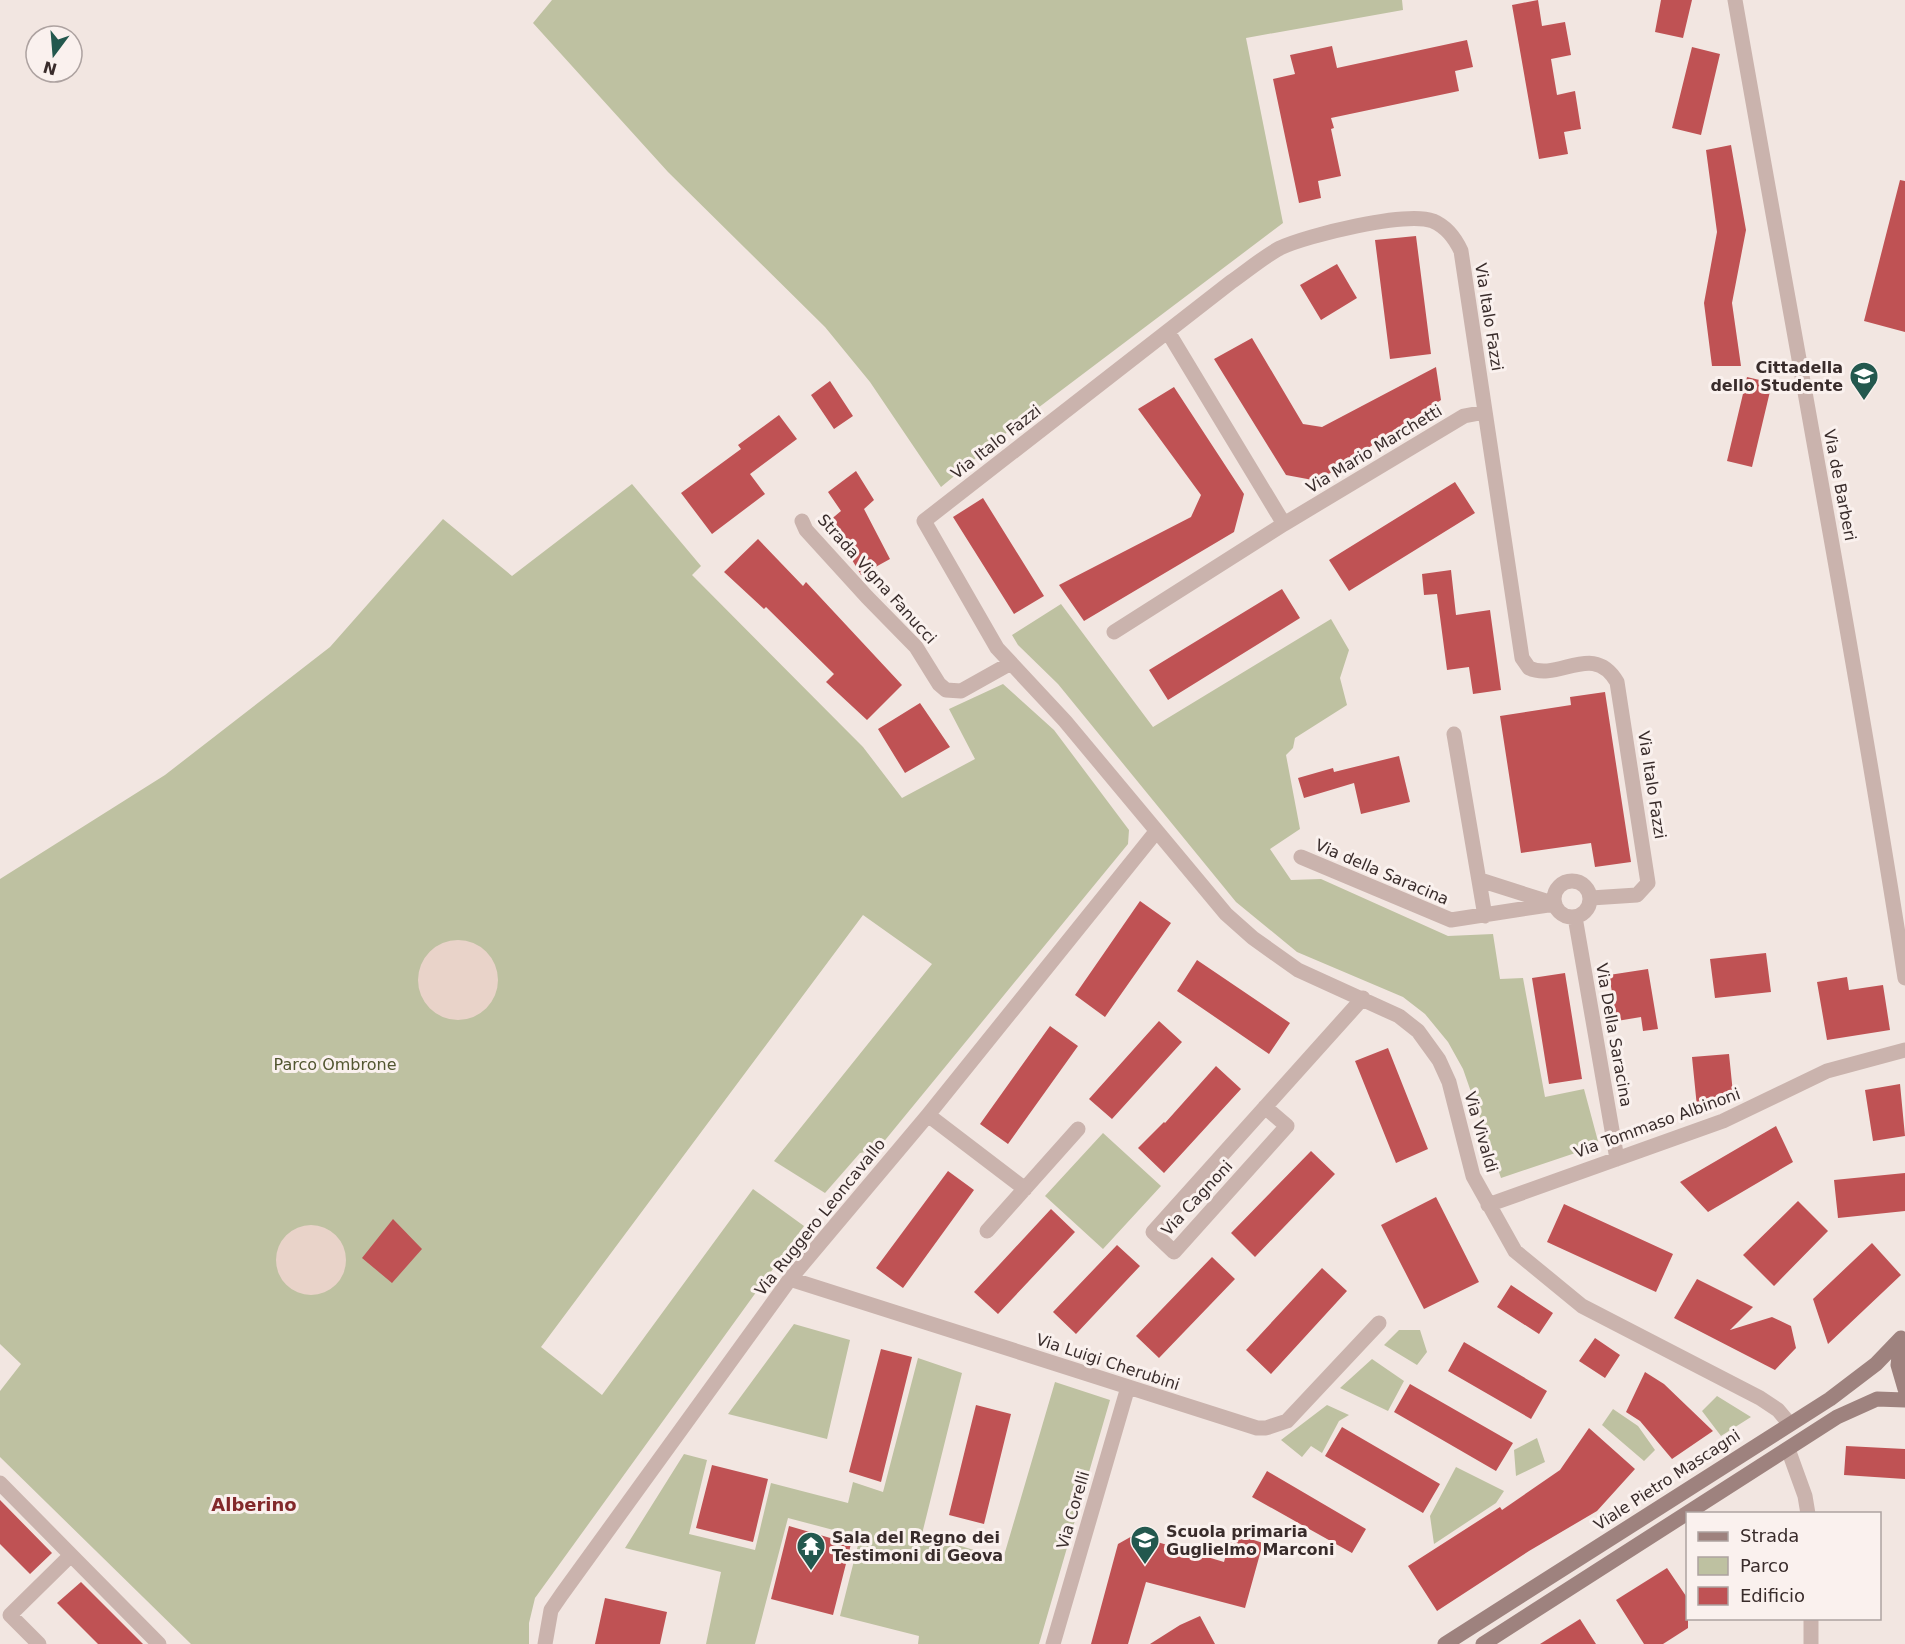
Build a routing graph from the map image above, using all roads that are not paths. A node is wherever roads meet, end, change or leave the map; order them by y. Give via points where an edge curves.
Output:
1 (1735, 0) edge
2 (1168, 332) junction
3 (1485, 412) junction
4 (802, 521) dead end
5 (1284, 524) junction
6 (1114, 632) dead end
7 (1011, 663) junction
8 (1454, 734) dead end
9 (1155, 833) junction
10 (1301, 857) dead end
11 (1480, 880) junction
12 (1591, 898) junction
13 (1554, 904) junction
14 (1485, 916) junction
15 (1575, 917) junction
16 (1905, 978) edge
17 (1363, 998) junction
18 (1905, 1050) edge
19 (1265, 1107) junction
20 (927, 1115) junction
21 (1078, 1129) dead end
22 (1617, 1159) junction
23 (1025, 1189) junction
24 (1488, 1205) junction
25 (987, 1231) dead end
26 (790, 1279) junction
27 (1379, 1323) dead end
28 (1903, 1334) edge
29 (1128, 1387) junction
30 (1905, 1389) edge
31 (1905, 1400) edge
32 (1789, 1424) junction
33 (1788, 1449) junction
34 (0, 1483) edge
35 (1689, 1512) edge
36 (1808, 1512) edge
37 (1686, 1514) edge
38 (71, 1555) junction
39 (1811, 1620) edge
40 (39, 1644) edge
41 (159, 1644) edge
42 (545, 1644) edge
43 (1053, 1644) edge
44 (1444, 1644) edge
45 (1483, 1644) edge
46 (1811, 1644) edge

1 - 16 street, Via de Barberi via 1781,270 1856,637
2 - 3 street, Via Italo Fazzi via 1281,248 1340,230 1425,219 1447,230 1461,251
2 - 5 street
2 - 7 street, Via Italo Fazzi via 924,521 997,648
3 - 5 street, Via Mario Marchetti via 1464,416
3 - 12 street, Via Italo Fazzi via 1525,663 1539,670 1594,663 1608,670 1617,682 1648,884 1632,896
4 - 7 street, Strada Vigna Fanucci via 806,530 916,647 946,690 961,691
5 - 6 street, Via Mario Marchetti
7 - 9 street via 1083,743
8 - 11 street
9 - 17 street, Via Vivaldi via 1226,914 1253,938 1298,970
9 - 20 street, Via Ruggero Leoncavallo
10 - 14 street, Via della Saracina via 1450,920
11 - 13 street
11 - 14 street
12 - 13 street via 1586,886 1569,881 1558,887
12 - 15 street via 1588,908
13 - 14 street, Via della Saracina
13 - 15 street via 1565,916
15 - 22 street, Via Della Saracina
17 - 19 street, Via Cagnoni
17 - 24 street, Via Vivaldi via 1399,1016 1431,1046 1449,1082 1473,1176
18 - 22 street, Via Tommaso Albinoni via 1827,1071 1723,1121
19 - 19 street, Via Cagnoni via 1287,1126 1174,1252 1153,1232
20 - 23 street
20 - 26 street, Via Ruggero Leoncavallo
21 - 23 street
22 - 24 street, Via Tommaso Albinoni
23 - 25 street
24 - 32 street, Via Vivaldi via 1515,1251 1582,1306 1760,1398 1778,1410
26 - 29 street, Via Luigi Cherubini
26 - 42 street, Via Ruggero Leoncavallo via 551,1610
27 - 29 street, Via Luigi Cherubini via 1287,1420 1266,1428
28 - 30 main road via 1898,1365
28 - 32 main road, Viale Pietro Mascagni via 1854,1382
29 - 43 street, Via Corelli
31 - 33 main road via 1869,1402 1837,1417
32 - 44 main road, Viale Pietro Mascagni
33 - 35 main road
33 - 36 street
34 - 38 street
37 - 45 main road
38 - 40 street via 10,1615
38 - 41 street
39 - 46 street

